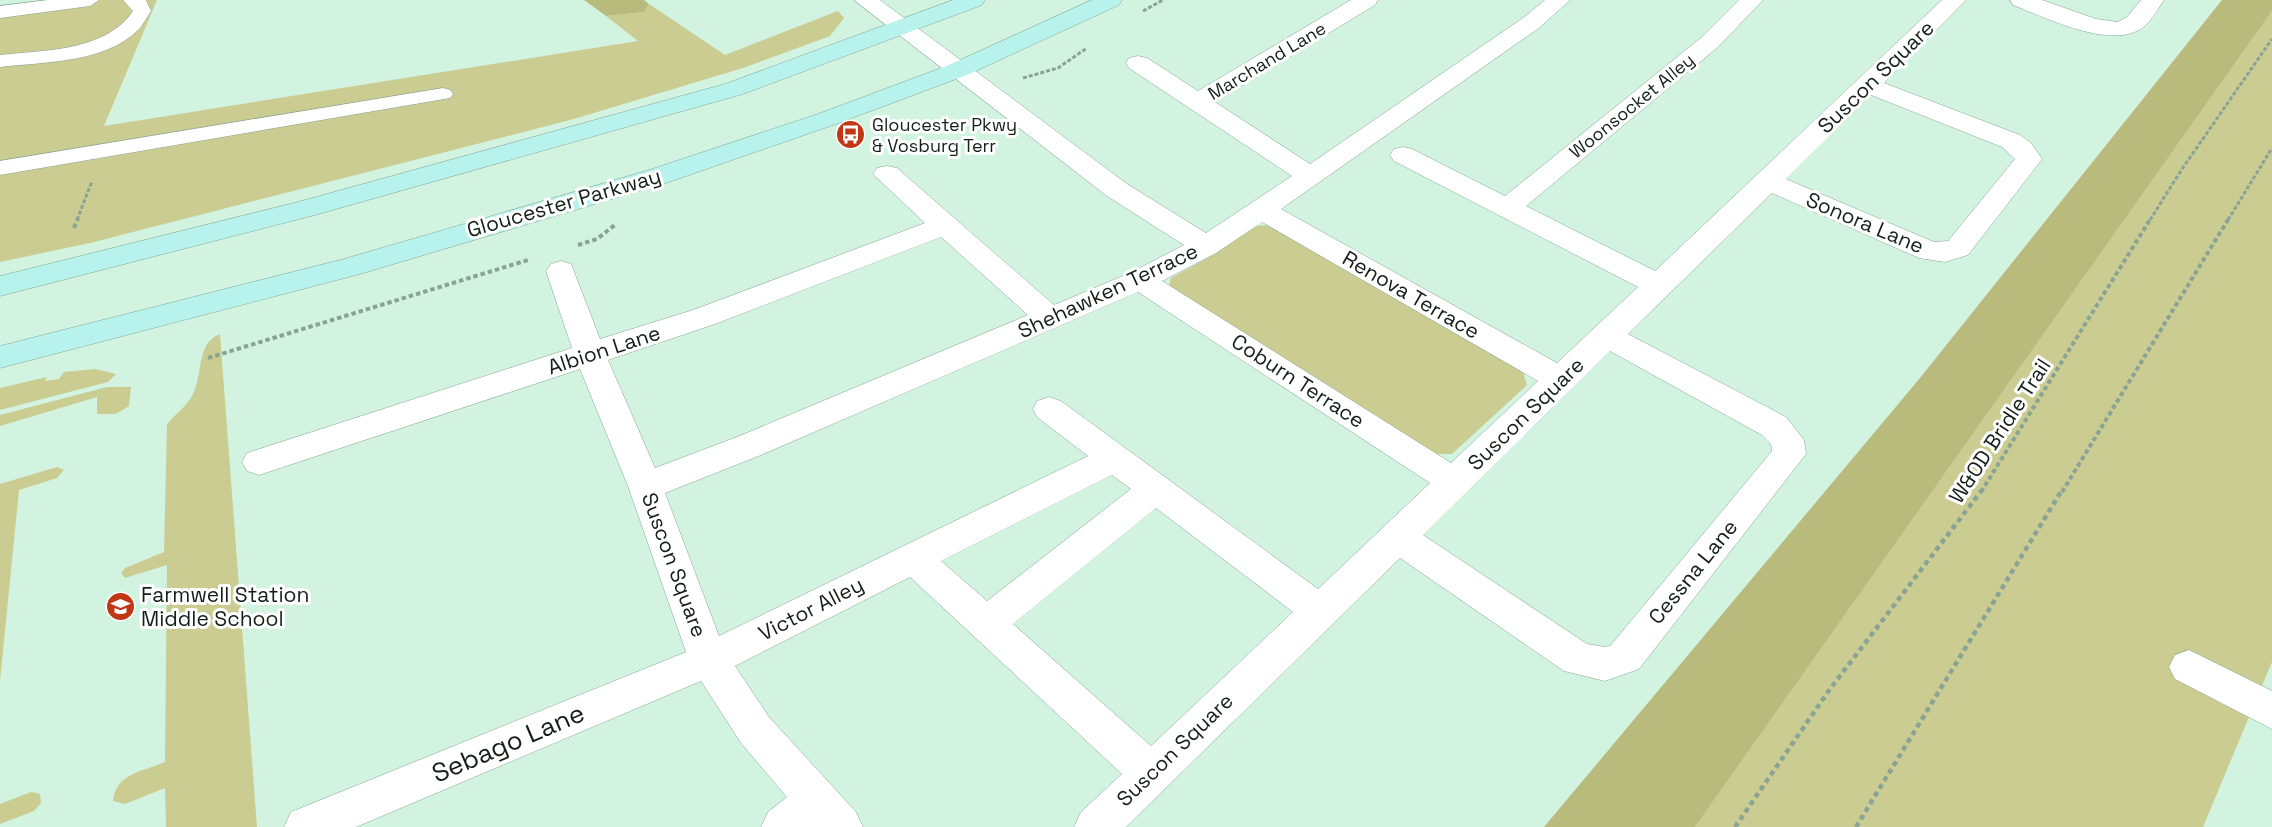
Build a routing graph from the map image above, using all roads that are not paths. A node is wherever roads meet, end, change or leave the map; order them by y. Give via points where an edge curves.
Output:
1 (90, 0) edge
2 (132, 0) edge
3 (865, 0) edge
4 (974, 0) edge
5 (1111, 0) edge
6 (1367, 0) edge
7 (1559, 0) edge
8 (1752, 0) edge
9 (1955, 0) edge
10 (2020, 0) edge
11 (2153, 0) edge
12 (0, 12) edge
13 (901, 29) junction
14 (0, 61) edge
15 (1138, 63) dead end
16 (958, 70) junction
17 (1867, 85) junction
18 (443, 94) dead end
19 (1198, 102) junction
20 (1403, 155) dead end
21 (0, 168) edge
22 (887, 174) dead end
23 (1310, 176) junction
24 (1767, 181) junction
25 (1507, 208) junction
26 (1261, 210) junction
27 (945, 225) junction
28 (1206, 246) junction
29 (561, 271) dead end
30 (1140, 280) junction
31 (1659, 285) junction
32 (0, 286) edge
33 (1051, 319) junction
34 (1607, 336) junction
35 (590, 354) junction
36 (0, 357) edge
37 (1561, 380) junction
38 (1049, 409) dead end
39 (1115, 458) junction
40 (259, 462) dead end
41 (1455, 482) junction
42 (645, 486) junction
43 (1155, 489) junction
44 (1398, 537) junction
45 (912, 557) junction
46 (1321, 612) junction
47 (986, 624) junction
48 (710, 660) junction
49 (2189, 667) dead end
50 (2272, 711) edge
51 (1151, 773) junction
52 (829, 814) edge
53 (1103, 825) edge
54 (306, 827) edge
55 (783, 827) edge

1 - 12 lane
2 - 14 lane via 142,11 135,25 117,38 89,48
3 - 13 street
4 - 13 main road
5 - 16 main road, Gloucester Parkway
6 - 19 street, Marchand Lane
7 - 23 street, Shehawken Terrace
8 - 25 street, Woonsocket Alley via 1710,42
9 - 17 street, Suscon Square
10 - 11 street via 2105,28 2122,29 2131,26
13 - 16 street
13 - 32 main road via 734,89 531,148
15 - 19 street, Marchand Lane
16 - 28 street via 1116,190
16 - 36 main road, Gloucester Parkway via 647,179 350,267
17 - 24 street, Suscon Square
17 - 24 street, Sonora Lane via 2011,141 2029,159 1958,248 1945,253 1929,251
18 - 21 lane
19 - 23 street, Marchand Lane
20 - 25 street
22 - 27 street
23 - 26 street, Shehawken Terrace
24 - 31 street, Suscon Square
25 - 31 street
26 - 28 street, Shehawken Terrace
26 - 37 street, Renova Terrace
27 - 33 street
27 - 35 street, Albion Lane via 704,317
28 - 30 street, Shehawken Terrace
29 - 35 street, Suscon Square
30 - 33 street, Shehawken Terrace
30 - 41 street, Coburn Terrace
31 - 34 street, Suscon Square
33 - 42 street, Shehawken Terrace
34 - 37 street, Suscon Square
34 - 44 street, Cessna Lane via 1774,426 1787,440 1789,454 1625,657 1605,664 1578,659
35 - 40 street, Albion Lane
35 - 42 street, Suscon Square
37 - 41 street, Suscon Square
38 - 39 street
39 - 43 street
39 - 45 street, Victor Alley
41 - 44 street, Suscon Square
42 - 48 street, Suscon Square
43 - 46 street
43 - 47 street
44 - 46 street, Suscon Square
45 - 47 street
45 - 48 street, Victor Alley
46 - 51 street, Suscon Square
47 - 51 street
48 - 52 street, Suscon Square via 755,730
48 - 54 street, Sebago Lane
49 - 50 street
51 - 53 street, Suscon Square
52 - 55 street

